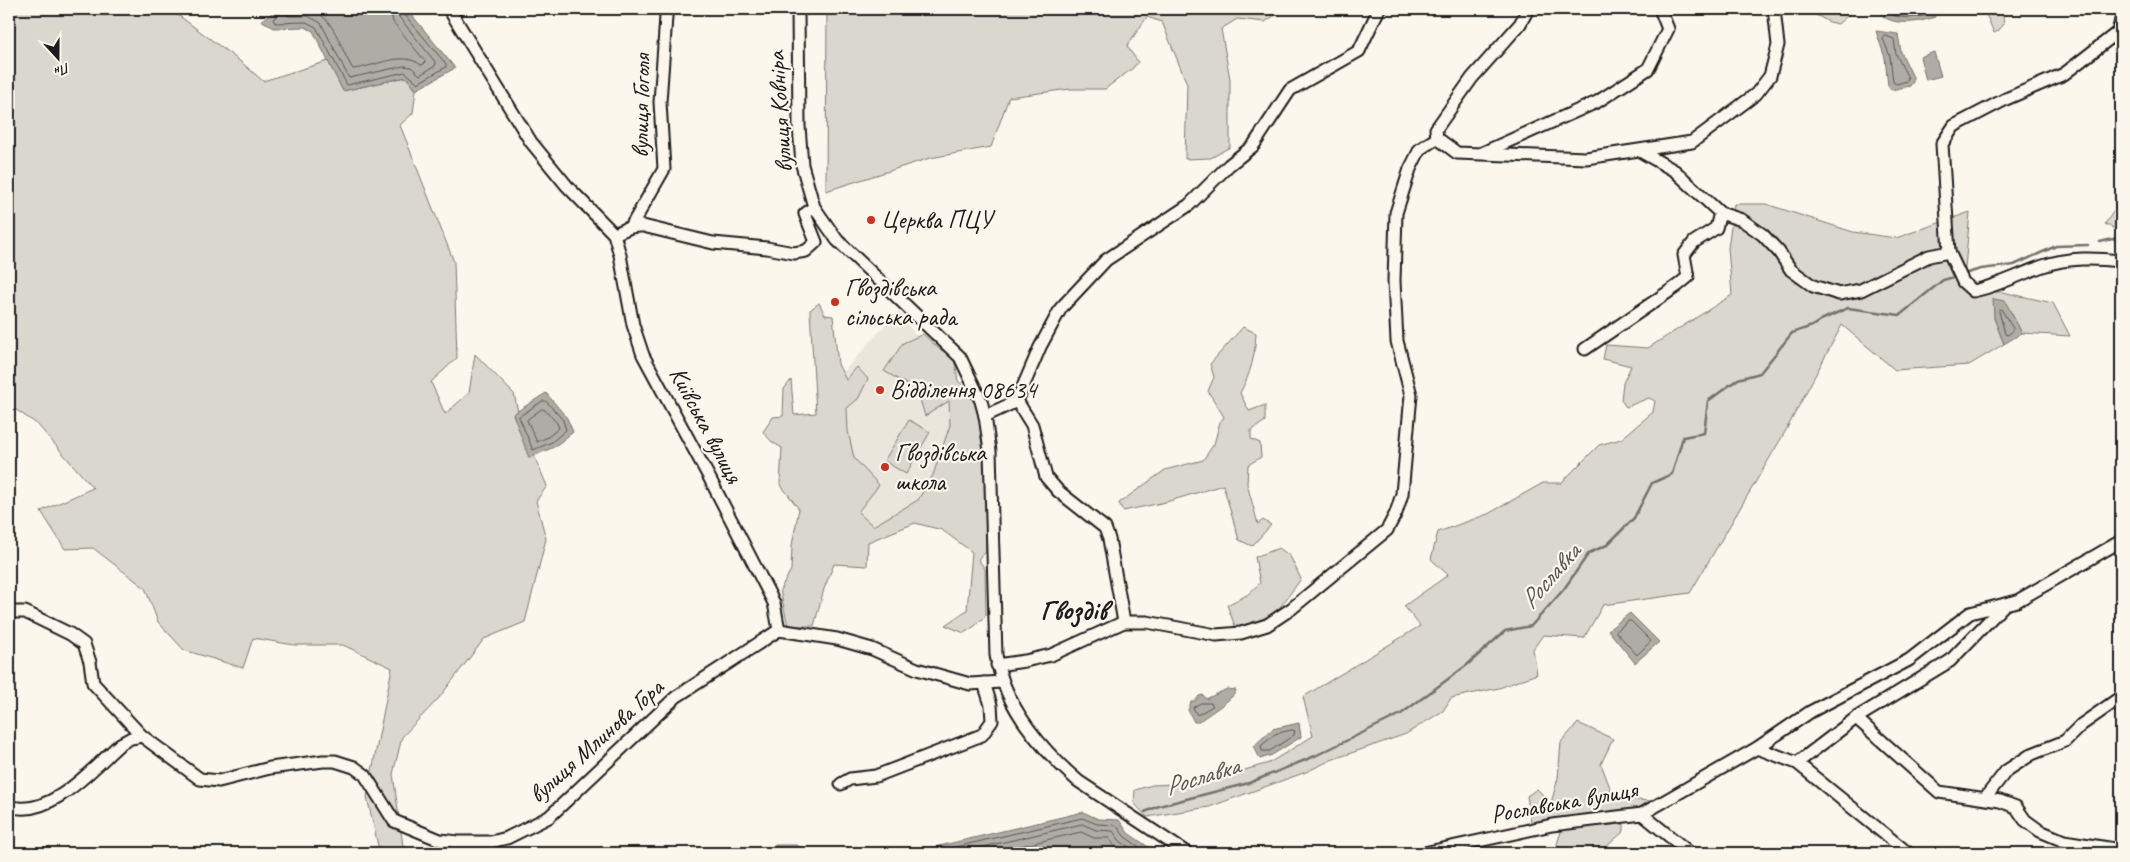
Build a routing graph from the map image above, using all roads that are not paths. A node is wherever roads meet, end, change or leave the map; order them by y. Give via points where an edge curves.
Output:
1 (449, 9) edge
2 (665, 9) edge
3 (798, 9) edge
4 (1379, 9) edge
5 (1528, 9) edge
6 (1660, 9) edge
7 (1774, 9) edge
8 (2121, 20) edge
9 (1437, 138) junction
10 (1640, 151) junction
11 (1479, 154) junction
12 (814, 207) junction
13 (1720, 213) junction
14 (632, 225) junction
15 (614, 234) junction
16 (1949, 252) junction
17 (2121, 261) edge
18 (1585, 349) dead end
19 (1017, 401) junction
20 (985, 416) junction
21 (2121, 542) edge
22 (2005, 604) junction
23 (9, 612) edge
24 (1124, 622) junction
25 (779, 630) junction
26 (997, 665) junction
27 (1002, 682) junction
28 (984, 683) junction
29 (2121, 696) edge
30 (1856, 718) junction
31 (142, 736) junction
32 (1758, 748) junction
33 (1797, 763) junction
34 (841, 784) dead end
35 (1984, 798) junction
36 (9, 806) edge
37 (1642, 814) junction
38 (2121, 850) edge
39 (1187, 853) edge
40 (1424, 853) edge
41 (1690, 853) edge
42 (1908, 853) edge

1 - 15 street, Київська вулиця via 531,142 567,186
2 - 14 street, вулиця Гоголя via 660,102 664,169
3 - 12 street, вулиця Ковніра via 802,166
4 - 19 street via 1359,51 1290,90 1253,146 1189,205 1106,260 1061,308
5 - 9 street via 1520,24 1466,85 1436,129
6 - 11 street via 1668,29 1648,69 1597,102
7 - 10 street via 1778,45 1770,76 1756,94 1692,142
8 - 16 street via 2118,32 2064,74 1954,126 1942,144
9 - 11 street via 1457,153
9 - 24 street via 1420,148 1396,213 1394,281 1397,340 1411,395 1402,494 1387,530 1267,625 1241,633 1216,635 1148,622
10 - 11 street via 1586,158
10 - 13 street via 1675,170
12 - 14 street via 805,214 816,242 806,251 794,254 713,243
12 - 20 street, вулиця Ковніра via 836,240 960,357 976,386
13 - 16 street via 1742,220 1763,235 1791,270 1813,286 1840,294 1861,290 1929,256
13 - 18 street via 1716,228 1694,242 1684,255 1688,277
14 - 15 street
15 - 25 street, Київська вулиця via 633,325 643,355 774,602
16 - 17 street via 1963,282 1973,291 1993,287 2045,265 2095,257
19 - 20 street
19 - 24 street via 1032,425 1046,477 1058,491 1105,528
20 - 26 street, вулиця Ковніра via 990,451
21 - 22 street, Рославська вулиця via 2016,602
22 - 30 street, Рославська вулиця via 1950,661
22 - 32 street, Рославська вулиця via 1970,613 1909,660 1810,712
23 - 31 street, вулиця Млинова Гора via 25,612 84,644 94,683
24 - 26 street via 1051,655
25 - 28 street via 837,639 872,649 917,669 970,684
25 - 31 street, вулиця Млинова Гора via 676,698 549,817 520,833 491,842 440,840 394,821 365,775 354,767 335,761 270,768 219,781 200,780
26 - 27 street, вулиця Ковніра
27 - 28 street
27 - 39 street, вулиця Ковніра via 1023,721 1064,769 1093,792
28 - 34 street via 992,721 982,735 876,776 850,779
29 - 35 street via 2081,724 2065,741 2032,754 2006,771
30 - 33 street, Рославська вулиця
30 - 35 street via 1939,792
31 - 36 street via 120,744 59,798 40,807 16,809
32 - 33 street
32 - 37 street, Рославська вулиця
33 - 42 street
35 - 38 street via 2016,807 2024,820 2040,832 2064,841
37 - 40 street, Рославська вулиця via 1552,825
37 - 41 street

